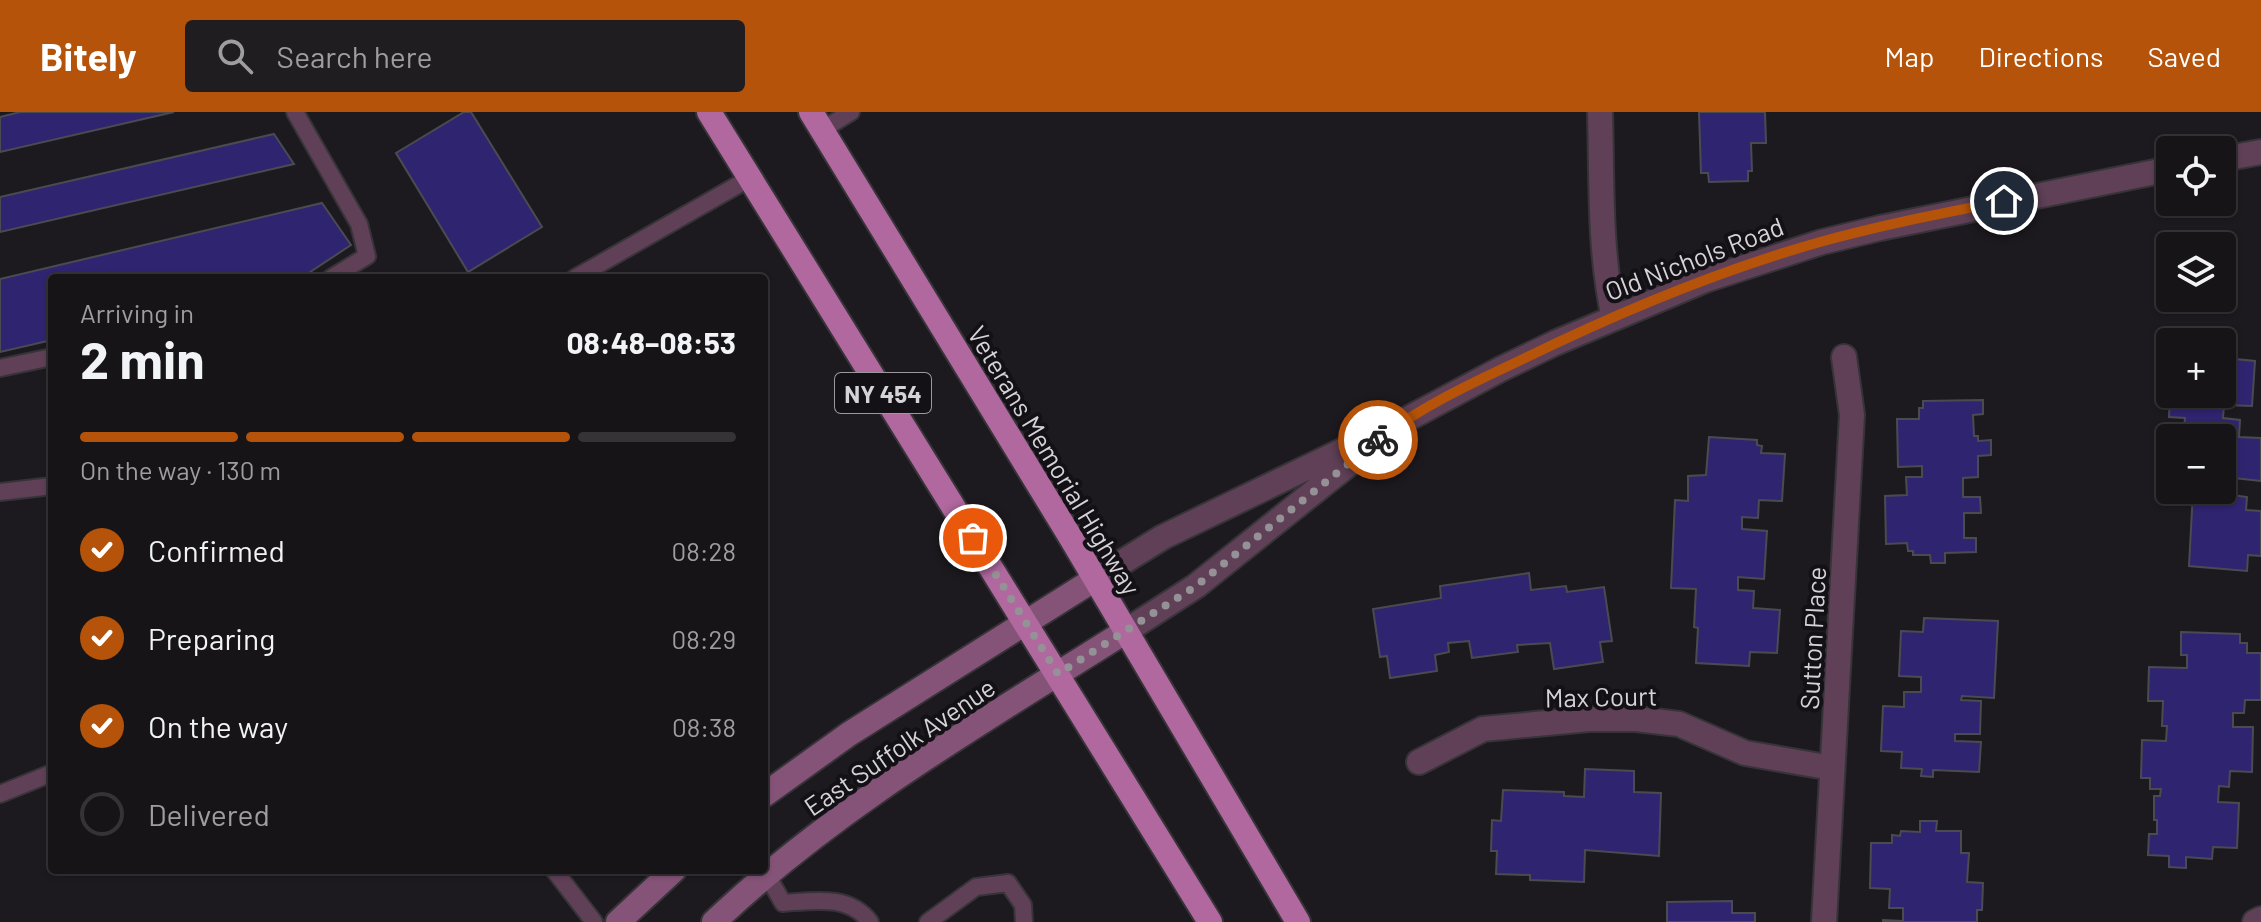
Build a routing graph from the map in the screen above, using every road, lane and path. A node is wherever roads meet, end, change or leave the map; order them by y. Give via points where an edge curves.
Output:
1 (295, 112) edge
2 (709, 112) edge
3 (851, 112) edge
4 (1600, 112) edge
5 (816, 121) edge
6 (2261, 152) edge
7 (2236, 156) edge
8 (2156, 172) edge
9 (750, 178) junction
10 (338, 274) edge
11 (582, 274) edge
12 (1614, 318) junction
13 (1844, 357) dead end
14 (48, 358) edge
15 (0, 368) edge
16 (1398, 424) junction
17 (48, 486) edge
18 (0, 492) edge
19 (1095, 579) junction
20 (1025, 622) junction
21 (1126, 631) junction
22 (1058, 674) junction
23 (1419, 762) dead end
24 (1832, 768) junction
25 (48, 775) edge
26 (768, 792) edge
27 (0, 794) edge
28 (557, 874) edge
29 (670, 874) edge
30 (767, 875) junction
31 (2261, 919) edge
32 (594, 922) edge
33 (618, 922) edge
34 (714, 922) edge
35 (870, 922) edge
36 (928, 922) edge
37 (1024, 922) edge
38 (1210, 922) edge
39 (1298, 922) edge
40 (1824, 922) edge
41 (2255, 922) edge

1 - 10 lane via 359,224 367,256
2 - 9 highway, NY 454
3 - 5 lane
4 - 12 street via 1603,247
5 - 19 highway, Veterans Memorial Highway / NY 454
6 - 7 street
8 - 12 street, Old Nichols Road via 1822,242 1705,280
9 - 11 lane
9 - 20 highway, NY 454
12 - 16 street, Old Nichols Road
13 - 24 street, Sutton Place via 1852,415
14 - 15 lane
16 - 19 street, Old Nichols Road via 1163,537
16 - 21 street, Old Nichols Road via 1196,586
17 - 18 lane
19 - 20 main road, East Suffolk Avenue
19 - 21 highway, Veterans Memorial Highway / NY 454
20 - 22 highway, NY 454
20 - 26 main road, East Suffolk Avenue
21 - 22 main road, East Suffolk Avenue
21 - 39 highway, Veterans Memorial Highway / NY 454
22 - 30 main road, East Suffolk Avenue via 886,784
22 - 38 highway, NY 454
23 - 24 street, Max Court via 1483,729 1636,719 1679,724 1745,753
24 - 40 street, Sutton Place
25 - 27 lane
28 - 32 lane
29 - 33 main road
30 - 34 main road, East Suffolk Avenue
30 - 35 lane via 783,903 836,901 864,913
31 - 41 street
36 - 37 lane via 976,887 1008,883 1023,905

